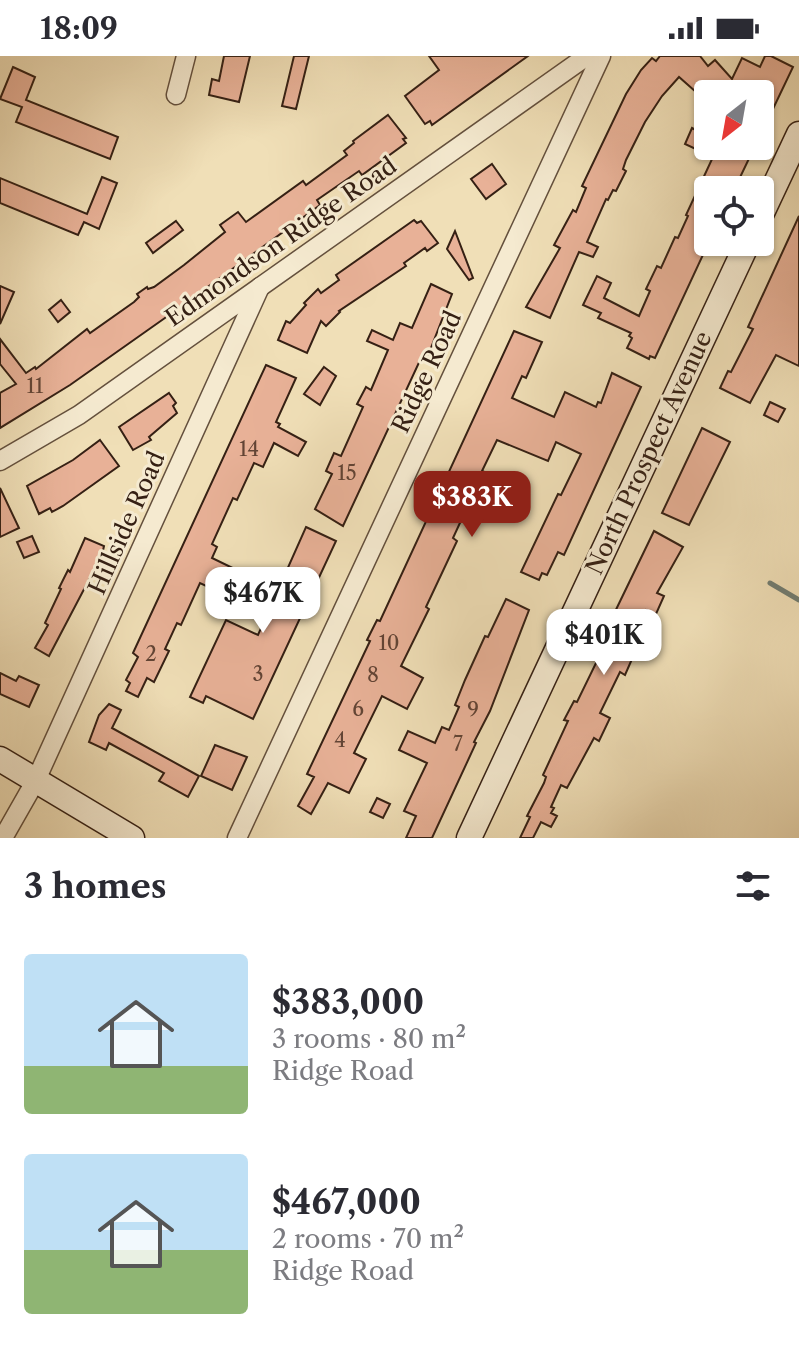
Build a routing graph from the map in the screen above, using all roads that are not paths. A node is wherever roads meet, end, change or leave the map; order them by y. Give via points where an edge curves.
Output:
1 (186, 56) edge
2 (587, 56) edge
3 (601, 56) edge
4 (176, 95) dead end
5 (799, 134) edge
6 (774, 187) edge
7 (741, 256) edge
8 (261, 285) junction
9 (0, 461) edge
10 (0, 759) edge
11 (36, 780) junction
12 (3, 838) edge
13 (132, 838) edge
14 (237, 838) edge
15 (469, 838) edge

1 - 4 street
2 - 8 street, Edmondson Ridge Road
3 - 14 street, Ridge Road
5 - 6 street
7 - 15 street, North Prospect Avenue
8 - 9 street, Edmondson Ridge Road via 79,415
8 - 11 street, Hillside Road
10 - 11 street
11 - 12 street, Hillside Road
11 - 13 street

